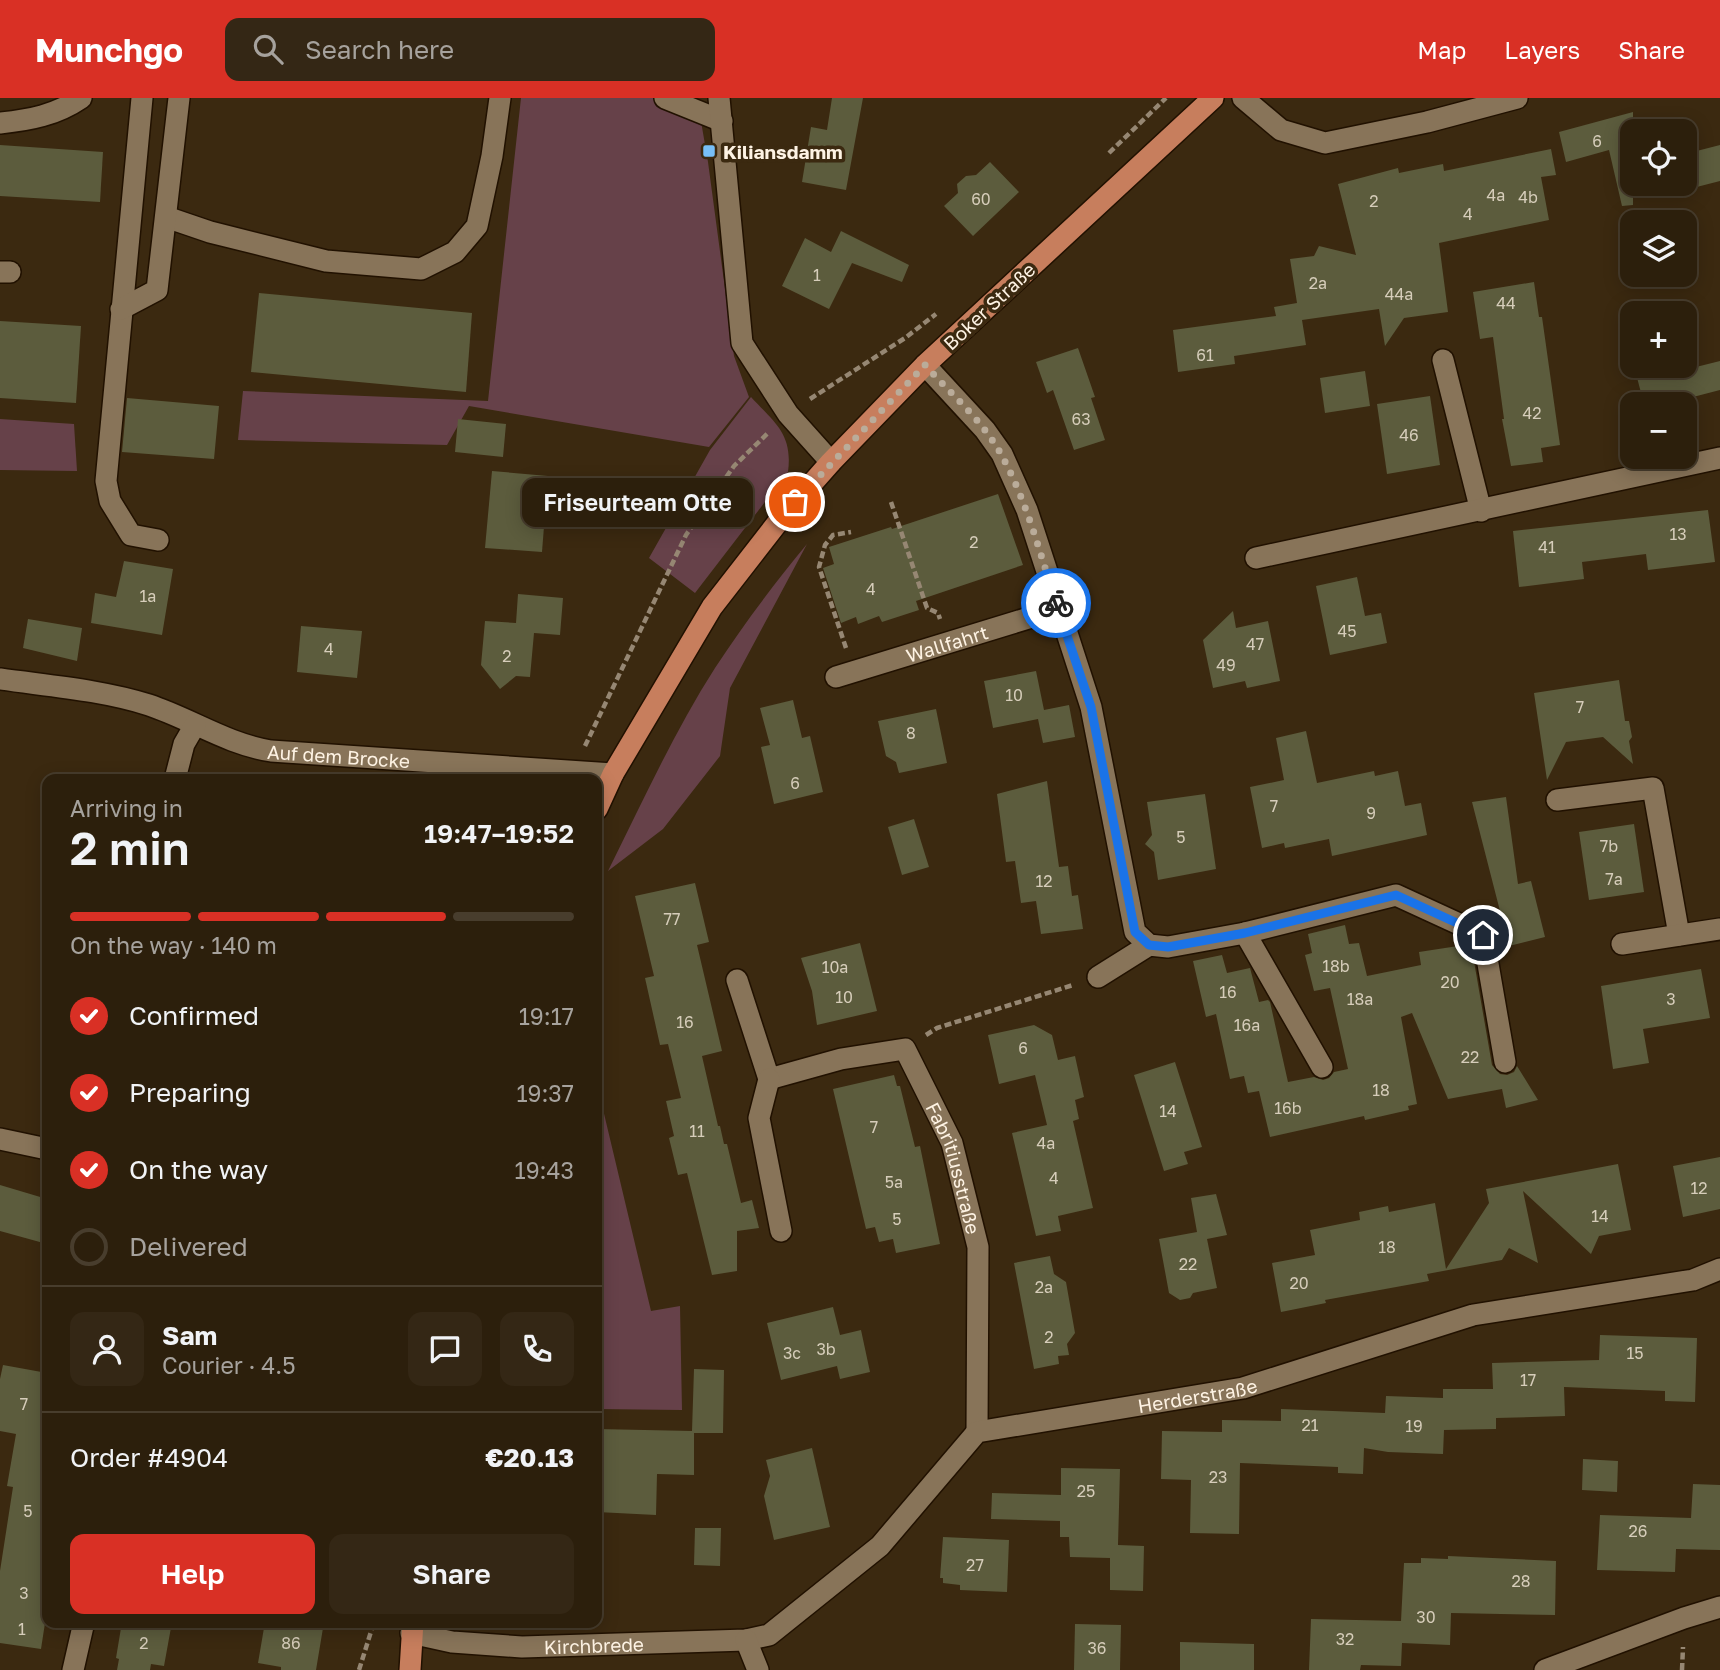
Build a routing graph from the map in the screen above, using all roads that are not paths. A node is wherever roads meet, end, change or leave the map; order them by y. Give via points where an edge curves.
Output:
1 (81, 98) edge
2 (142, 98) edge
3 (180, 98) edge
4 (500, 98) edge
5 (665, 98) edge
6 (719, 98) edge
7 (1213, 98) edge
8 (1243, 98) edge
9 (1517, 98) edge
10 (722, 121) junction
11 (0, 123) edge
12 (166, 217) junction
13 (121, 309) junction
14 (1443, 360) dead end
15 (925, 365) junction
16 (1720, 458) edge
17 (831, 462) junction
18 (1481, 511) junction
19 (158, 540) dead end
20 (1256, 558) dead end
21 (1058, 609) junction
22 (845, 674) road end
23 (0, 679) edge
24 (195, 725) junction
25 (177, 774) edge
26 (613, 774) junction
27 (602, 798) edge
28 (1557, 800) dead end
29 (1720, 929) edge
30 (1245, 933) junction
31 (1679, 935) junction
32 (1622, 944) dead end
33 (1149, 945) junction
34 (1098, 977) road end
35 (737, 980) dead end
36 (1506, 1062) dead end
37 (1322, 1067) dead end
38 (769, 1079) junction
39 (0, 1139) edge
40 (42, 1148) edge
41 (781, 1231) dead end
42 (1720, 1269) edge
43 (977, 1432) junction
44 (1720, 1607) edge
45 (83, 1628) edge
46 (412, 1628) edge
47 (746, 1640) junction
48 (73, 1670) edge
49 (396, 1670) edge
50 (410, 1670) edge
51 (758, 1670) edge
52 (1545, 1670) edge

1 - 11 street via 34,120
2 - 13 street
3 - 12 street
4 - 12 street via 477,226 455,252 421,269 326,261
5 - 10 street
6 - 10 street
7 - 15 main road, Boker Straße
8 - 9 street via 1281,130 1325,143
10 - 17 street via 742,343 788,414
12 - 13 street via 157,290
13 - 19 street via 106,481 110,501 131,535
14 - 18 street
15 - 17 main road, Boker Straße
15 - 21 street via 1002,454 1027,510
16 - 18 street
17 - 26 main road, Boker Straße via 712,607
18 - 20 street
21 - 22 street, Wallfahrt
21 - 33 street via 1091,707 1135,932
23 - 24 street, Auf dem Brocke via 124,698
24 - 25 street via 184,744
24 - 26 street, Auf dem Brocke via 235,743 271,751
26 - 27 main road, Boker Straße
28 - 31 street via 1653,788
29 - 31 street
30 - 33 street via 1168,947
30 - 36 street via 1396,895 1483,935
30 - 37 street
31 - 32 street
33 - 34 street
35 - 38 street
38 - 41 street via 759,1118
38 - 43 street, Fabritiusstraße via 841,1059 905,1049 952,1143 978,1247
39 - 40 street
42 - 43 street, Herderstraße via 1693,1280 1473,1315 1243,1388
43 - 47 street via 880,1546 769,1635
44 - 52 street
45 - 48 street
46 - 47 street, Kirchbrede via 452,1642 522,1647
46 - 49 main road
46 - 50 main road
47 - 51 street

